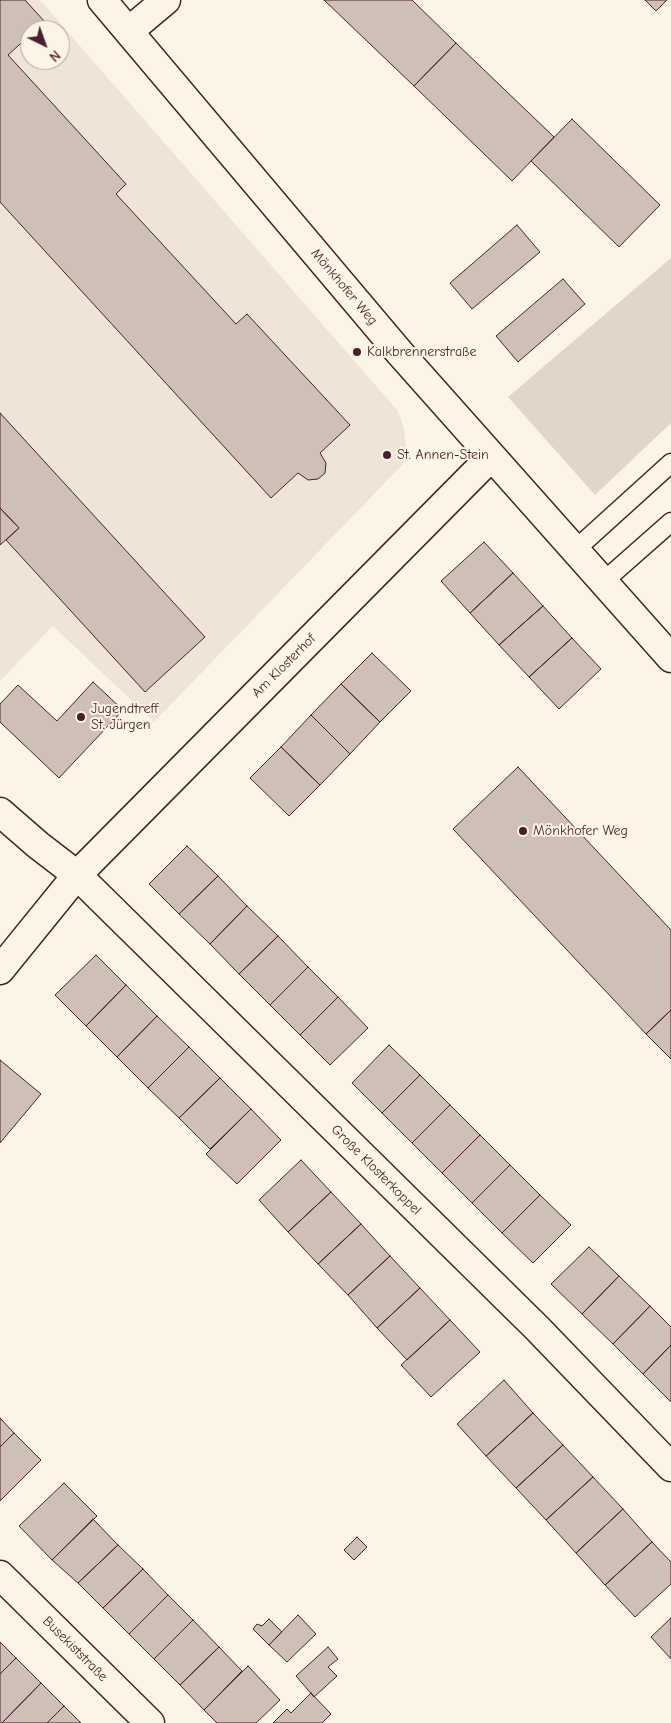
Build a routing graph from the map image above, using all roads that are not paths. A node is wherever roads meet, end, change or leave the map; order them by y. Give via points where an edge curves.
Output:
1 (102, 0) edge
2 (166, 0) edge
3 (129, 31) junction
4 (491, 457) junction
5 (671, 463) edge
6 (671, 522) edge
7 (575, 550) junction
8 (603, 582) junction
9 (671, 658) edge
10 (0, 812) edge
11 (77, 875) junction
12 (0, 970) edge
13 (671, 1467) edge
14 (0, 1575) edge
15 (150, 1723) edge

1 - 3 street, Mönkhofer Weg
2 - 3 street
3 - 4 street, Mönkhofer Weg
4 - 7 street, Mönkhofer Weg
4 - 11 street, Am Klosterhof
5 - 7 lane
6 - 8 lane
7 - 8 street, Mönkhofer Weg
8 - 9 street, Mönkhofer Weg
10 - 11 street
11 - 12 street, Am Klosterhof
11 - 13 street, Große Klosterkoppel via 530,1322
14 - 15 street, Busekiststraße

